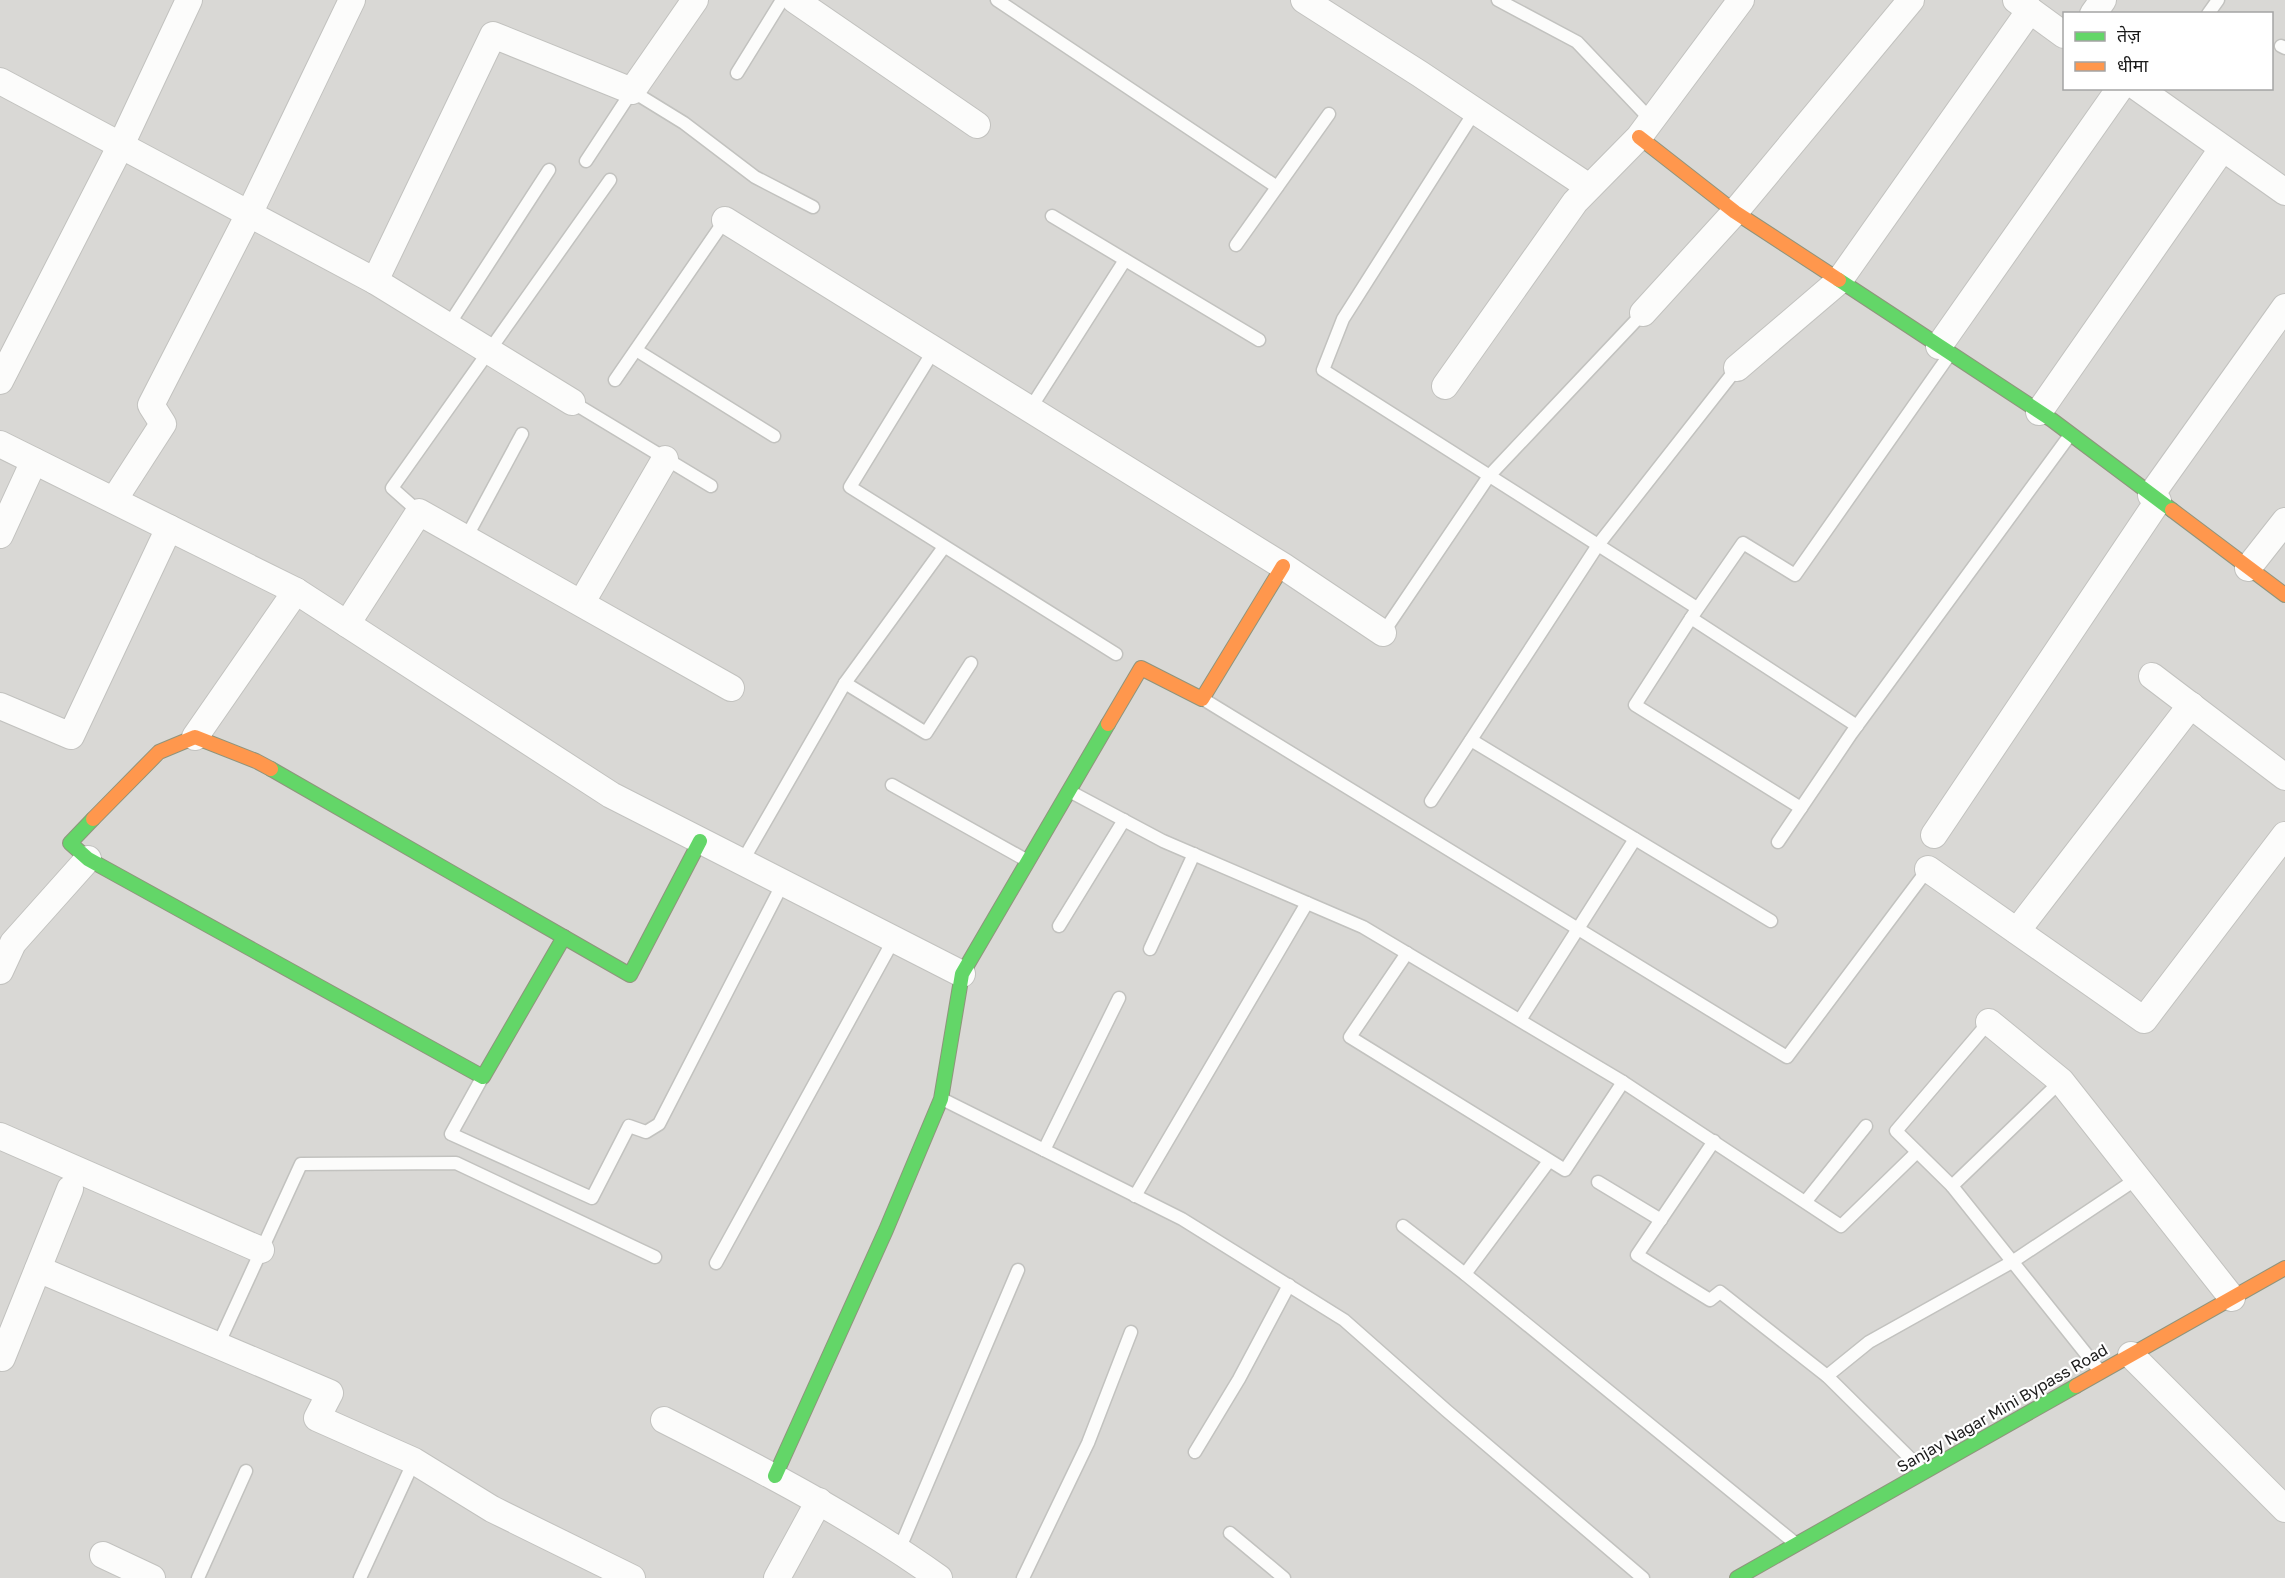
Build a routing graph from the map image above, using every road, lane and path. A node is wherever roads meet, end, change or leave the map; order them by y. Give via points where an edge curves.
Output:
1 (189, 0) edge
2 (352, 0) edge
3 (695, 0) edge
4 (782, 0) edge
5 (795, 0) edge
6 (997, 0) edge
7 (1304, 0) edge
8 (1499, 0) edge
9 (1741, 0) edge
10 (1911, 0) edge
11 (2023, 5) edge
12 (2063, 34) edge
13 (737, 74) dead end
14 (0, 81) edge
15 (2119, 90) edge
16 (2141, 90) edge
17 (632, 91) junction
18 (1475, 111) junction
19 (1329, 114) dead end
20 (977, 125) dead end
21 (1645, 129) junction
22 (121, 146) junction
23 (2222, 149) junction
24 (586, 161) dead end
25 (549, 170) dead end
26 (610, 180) dead end
27 (1277, 187) junction
28 (1589, 187) junction
29 (2285, 192) edge
30 (813, 207) dead end
31 (1735, 212) junction
32 (249, 214) junction
33 (1052, 216) dead end
34 (725, 220) joint
35 (1236, 244) dead end
36 (1125, 260) junction
37 (375, 281) junction
38 (1839, 281) junction
39 (2285, 307) edge
40 (1643, 313) joint
41 (448, 326) junction
42 (1259, 340) dead end
43 (636, 350) junction
44 (934, 350) junction
45 (1945, 350) junction
46 (488, 351) junction
47 (1737, 368) joint
48 (615, 380) dead end
49 (0, 381) edge
50 (1445, 386) dead end
51 (572, 402) joint
52 (1029, 409) junction
53 (2039, 411) junction
54 (522, 434) dead end
55 (2071, 434) junction
56 (774, 436) dead end
57 (0, 444) edge
58 (665, 459) junction
59 (34, 461) junction
60 (1489, 476) junction
61 (711, 486) dead end
62 (2155, 498) junction
63 (114, 500) junction
64 (418, 512) junction
65 (2285, 521) edge
66 (169, 528) junction
67 (0, 535) edge
68 (466, 538) junction
69 (1598, 545) junction
70 (944, 547) junction
71 (1283, 566) junction
72 (2248, 568) junction
73 (296, 591) junction
74 (2285, 595) edge
75 (582, 602) junction
76 (1694, 613) junction
77 (347, 624) junction
78 (1383, 633) joint
79 (1116, 654) dead end
80 (971, 663) dead end
81 (2152, 676) dead end
82 (845, 683) junction
83 (731, 688) dead end
84 (1202, 699) junction
85 (2191, 705) junction
86 (0, 706) edge
87 (1857, 726) junction
88 (195, 737) junction
89 (1471, 740) junction
90 (2285, 777) edge
91 (892, 785) dead end
92 (1068, 790) junction
93 (1431, 801) dead end
94 (1801, 808) junction
95 (1124, 820) junction
96 (1934, 835) dead end
97 (2285, 835) edge
98 (1635, 838) junction
99 (700, 841) junction
100 (1778, 842) dead end
101 (1194, 854) junction
102 (88, 859) junction
103 (1027, 861) junction
104 (742, 862) junction
105 (1928, 869) joint
106 (783, 882) junction
107 (1307, 903) junction
108 (1771, 921) dead end
109 (1059, 926) dead end
110 (1578, 929) junction
111 (2017, 931) junction
112 (564, 937) junction
113 (894, 939) junction
114 (1150, 949) dead end
115 (1407, 953) junction
116 (0, 971) edge
117 (962, 974) junction
118 (1119, 998) dead end
119 (1520, 1020) junction
120 (1989, 1022) joint
121 (483, 1077) junction
122 (2061, 1081) junction
123 (1623, 1082) junction
124 (941, 1099) junction
125 (1866, 1126) dead end
126 (0, 1136) edge
127 (1714, 1141) junction
128 (1044, 1150) junction
129 (1917, 1152) junction
130 (1549, 1161) junction
131 (2138, 1178) junction
132 (1598, 1182) dead end
133 (1952, 1186) junction
134 (70, 1189) dead end
135 (1135, 1196) junction
136 (1806, 1201) junction
137 (1661, 1220) junction
138 (1402, 1226) dead end
139 (261, 1250) junction
140 (655, 1257) dead end
141 (2012, 1262) junction
142 (716, 1263) dead end
143 (2285, 1268) edge
144 (38, 1269) junction
145 (1018, 1270) dead end
146 (1466, 1274) junction
147 (1289, 1285) junction
148 (2232, 1298) junction
149 (8, 1320) edge
150 (1131, 1332) dead end
151 (218, 1346) junction
152 (2131, 1355) junction
153 (2, 1358) dead end
154 (2101, 1371) junction
155 (1827, 1376) junction
156 (664, 1420) dead end
157 (1195, 1452) dead end
158 (414, 1461) junction
159 (246, 1472) dead end
160 (1924, 1472) junction
161 (775, 1476) junction
162 (819, 1501) junction
163 (2285, 1509) edge
164 (1230, 1533) dead end
165 (1796, 1544) junction
166 (899, 1550) junction
167 (103, 1556) dead end
168 (152, 1578) edge
169 (198, 1578) edge
170 (360, 1578) edge
171 (632, 1578) edge
172 (777, 1578) edge
173 (939, 1578) edge
174 (1023, 1578) edge
175 (1284, 1578) edge
176 (1643, 1578) edge
177 (1737, 1578) edge

1 - 22 street
2 - 32 street
3 - 17 street
4 - 13 lane
5 - 20 street
6 - 27 lane
7 - 18 street
8 - 21 lane via 1576,42
9 - 21 street
10 - 31 street
11 - 12 street
11 - 38 street
14 - 22 street
15 - 45 street
16 - 23 street
17 - 24 lane
17 - 30 lane via 684,123 755,177
17 - 37 street via 494,35
18 - 28 street
18 - 60 lane via 1343,319 1323,370
19 - 27 lane
21 - 28 street
21 - 31 street
22 - 32 street
22 - 49 street
23 - 29 street
23 - 53 street
25 - 41 lane
26 - 46 lane
27 - 35 lane
28 - 50 street
31 - 38 street
31 - 40 street
32 - 37 street
32 - 63 street via 151,405 163,424
33 - 36 lane
34 - 43 lane
34 - 44 street
36 - 42 lane
36 - 52 lane
37 - 41 street
38 - 45 street
38 - 47 street
39 - 62 street
40 - 60 lane
41 - 46 street
43 - 48 lane
43 - 56 lane
44 - 52 street
44 - 70 lane via 850,487
45 - 53 street
45 - 76 lane via 1795,575 1743,543
46 - 51 street
46 - 64 lane via 392,488
47 - 69 lane
51 - 58 lane
52 - 71 street
53 - 55 street
54 - 68 lane
55 - 62 street
55 - 87 lane
57 - 59 street
58 - 61 lane
58 - 75 street
59 - 63 street
59 - 67 street
60 - 69 lane
60 - 78 lane
62 - 72 street
62 - 96 street
63 - 66 street
64 - 68 street
64 - 77 street
65 - 72 street
66 - 73 street
66 - 86 street via 71,736
68 - 75 street
69 - 76 lane
69 - 89 lane
70 - 79 lane
70 - 82 lane
71 - 78 street
71 - 84 street
72 - 74 street
73 - 77 street
73 - 88 street
75 - 83 street
76 - 87 lane
76 - 94 lane via 1635,705
77 - 99 street via 611,795
80 - 82 lane via 926,733
81 - 85 street
82 - 104 lane
84 - 92 street via 1142,668
84 - 110 lane
85 - 90 street
85 - 111 street
87 - 94 lane
88 - 102 street via 159,752 70,843
88 - 112 street via 256,761
89 - 93 lane
89 - 98 lane
91 - 103 lane
92 - 95 lane
92 - 103 street
94 - 100 lane
95 - 101 lane
95 - 109 lane
97 - 111 street via 2144,1020
98 - 108 lane
98 - 110 lane
99 - 104 street
99 - 112 street via 630,975
101 - 107 lane
101 - 114 lane
102 - 116 street via 12,943
102 - 121 street
103 - 117 street
104 - 106 street
105 - 110 lane via 1787,1057
105 - 111 street
106 - 113 street
106 - 121 lane via 658,1124 646,1132 629,1126 592,1198 451,1134
107 - 115 lane via 1363,927
107 - 135 lane
110 - 119 lane
112 - 121 street
113 - 117 street
113 - 142 lane
115 - 119 lane
115 - 130 lane via 1350,1037
117 - 124 street
118 - 128 lane
119 - 123 lane
120 - 122 street
120 - 129 lane via 1896,1131
122 - 131 street
122 - 133 lane
123 - 127 lane
123 - 130 lane via 1565,1170
124 - 128 lane
124 - 161 street
125 - 136 lane
126 - 139 street
127 - 136 lane
127 - 137 lane
128 - 135 lane
129 - 133 lane
129 - 136 lane via 1841,1226
130 - 146 lane
131 - 141 lane
131 - 148 street
132 - 137 lane
133 - 141 lane
134 - 144 street
135 - 147 lane via 1182,1219
137 - 155 lane via 1637,1255 1710,1300 1720,1292
138 - 146 lane
139 - 140 lane via 301,1164 456,1162
139 - 151 lane
141 - 154 lane
141 - 155 lane via 1869,1342
143 - 148 street, Sanjay Nagar Mini Bypass Road
144 - 149 street
144 - 151 street
145 - 166 lane
146 - 165 lane
147 - 157 lane
147 - 176 lane via 1344,1320
148 - 152 street, Sanjay Nagar Mini Bypass Road
149 - 153 street
150 - 174 lane via 1089,1443
151 - 158 street via 330,1393 317,1418
152 - 154 street, Sanjay Nagar Mini Bypass Road
152 - 163 street
154 - 160 street, Sanjay Nagar Mini Bypass Road
155 - 160 lane
156 - 161 street
158 - 170 lane
158 - 171 street via 492,1509
159 - 169 lane
160 - 165 street, Sanjay Nagar Mini Bypass Road
161 - 162 street
162 - 166 street
162 - 172 street
164 - 175 lane
165 - 177 street, Sanjay Nagar Mini Bypass Road
166 - 173 street
167 - 168 street

